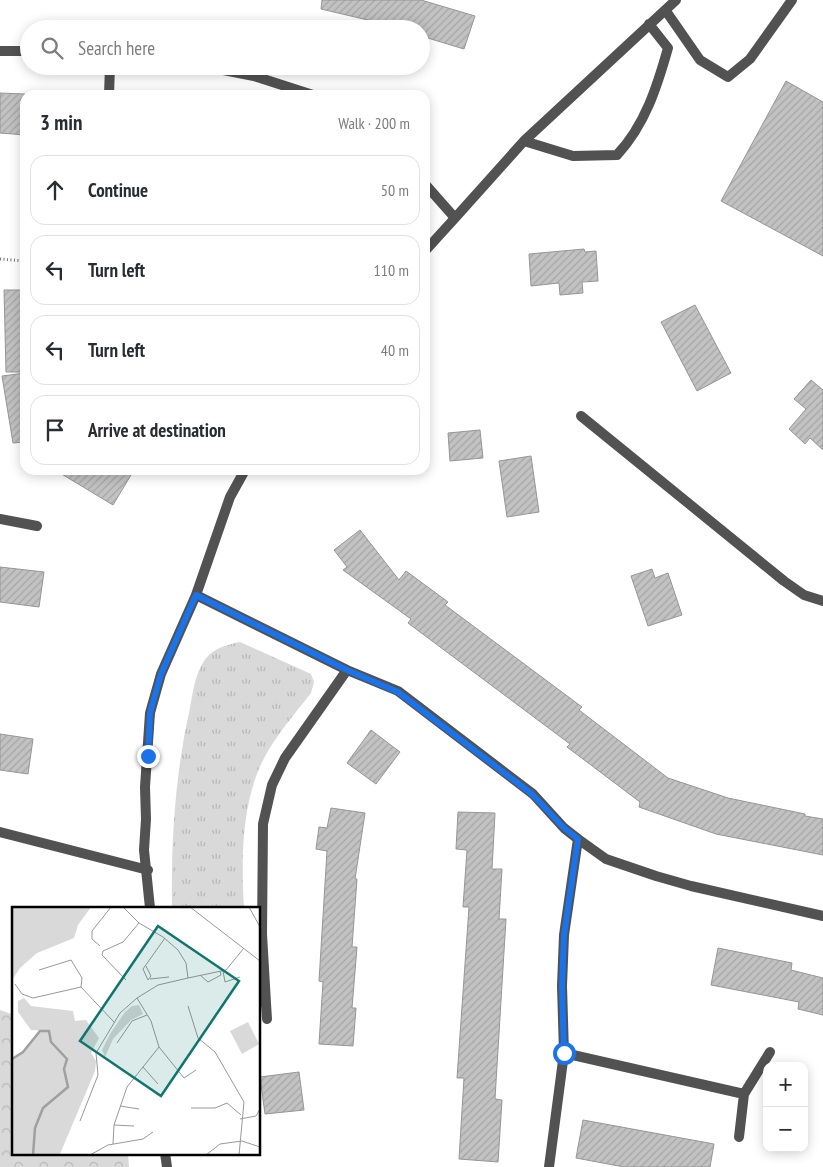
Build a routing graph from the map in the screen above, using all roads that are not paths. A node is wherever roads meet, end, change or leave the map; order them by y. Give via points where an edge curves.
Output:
1 (676, 0) edge
2 (792, 0) edge
3 (666, 11) junction
4 (649, 24) junction
5 (0, 51) edge
6 (20, 51) edge
7 (110, 75) edge
8 (249, 75) edge
9 (109, 90) edge
10 (297, 90) edge
11 (524, 141) junction
12 (430, 190) edge
13 (455, 218) junction
14 (430, 246) edge
15 (581, 416) dead end
16 (242, 475) edge
17 (0, 519) edge
18 (37, 526) dead end
19 (196, 595) junction
20 (823, 601) edge
21 (347, 670) junction
22 (0, 832) edge
23 (578, 839) junction
24 (148, 870) junction
25 (150, 907) edge
26 (823, 916) edge
27 (262, 1002) edge
28 (267, 1019) dead end
29 (770, 1052) dead end
30 (564, 1053) junction
31 (744, 1094) junction
32 (739, 1137) dead end
33 (165, 1154) edge
34 (167, 1167) edge
35 (549, 1167) edge

1 - 3 street
2 - 3 street via 750,59 728,77 700,60
3 - 4 street
4 - 11 street
4 - 11 street via 668,48 657,88 631,140 617,155 573,156
5 - 6 street
7 - 9 street
8 - 10 street
11 - 13 street
12 - 13 street
13 - 14 street
15 - 20 street via 784,581 804,595
16 - 19 street via 230,497
17 - 18 street
19 - 21 street
19 - 24 street via 161,674 150,713 144,850
21 - 23 street via 398,692 532,794
21 - 27 street via 284,758 272,785 263,824
22 - 24 street
23 - 26 street via 606,859 647,873
23 - 30 street via 564,935
24 - 25 street
27 - 28 street
29 - 31 street
30 - 31 street
30 - 35 street
31 - 32 street
33 - 34 street

